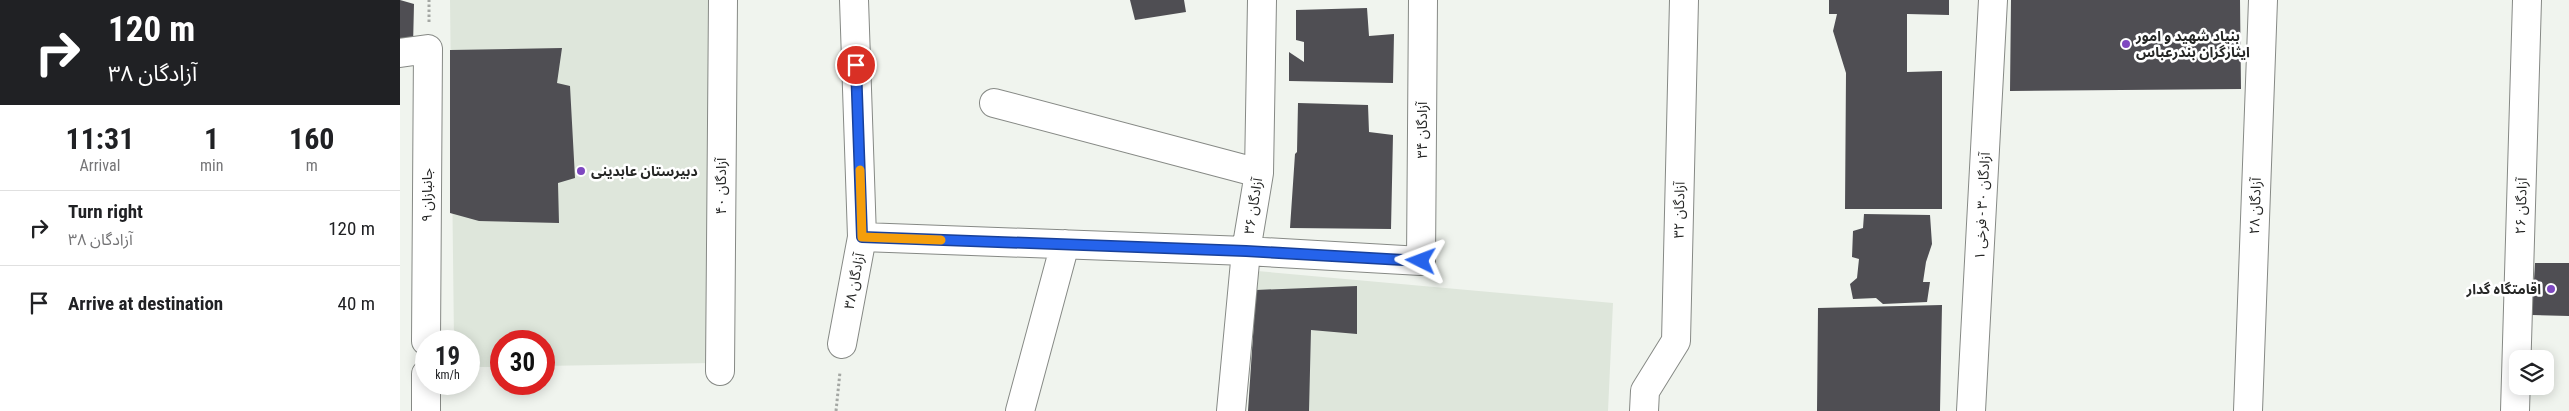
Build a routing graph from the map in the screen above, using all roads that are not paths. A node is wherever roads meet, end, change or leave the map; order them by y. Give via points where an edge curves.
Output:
1 (722, 0) edge
2 (854, 0) edge
3 (1262, 0) edge
4 (1423, 0) edge
5 (1684, 0) edge
6 (1993, 0) edge
7 (2263, 0) edge
8 (2527, 0) edge
9 (400, 52) edge
10 (994, 103) dead end
11 (1259, 173) junction
12 (862, 237) junction
13 (1065, 244) junction
14 (1246, 251) junction
15 (426, 330) edge
16 (842, 344) road end
17 (720, 371) dead end
18 (426, 395) edge
19 (426, 411) edge
20 (1020, 411) edge
21 (1232, 411) edge
22 (1644, 411) edge
23 (1971, 411) edge
24 (2248, 411) edge
25 (2515, 411) edge

1 - 17 street, آزادگان ۴۰
2 - 12 street, آزادگان ۳۸
3 - 11 street, آزادگان ۳۶
4 - 14 street, آزادگان ۳۴ via 1421,261
5 - 22 street, آزادگان ۳۲ via 1676,341 1644,391
6 - 23 street, آزادگان ۳۰ - فرخی ۱
7 - 24 street, آزادگان ۲۸
8 - 25 street, آزادگان ۲۶
9 - 15 street, جانبازان ۹ via 428,49
10 - 11 street
11 - 14 street, آزادگان ۳۶
12 - 13 street
12 - 16 street, آزادگان ۳۸
13 - 14 street
13 - 20 street
14 - 21 street, آزادگان ۳۶
18 - 19 street

